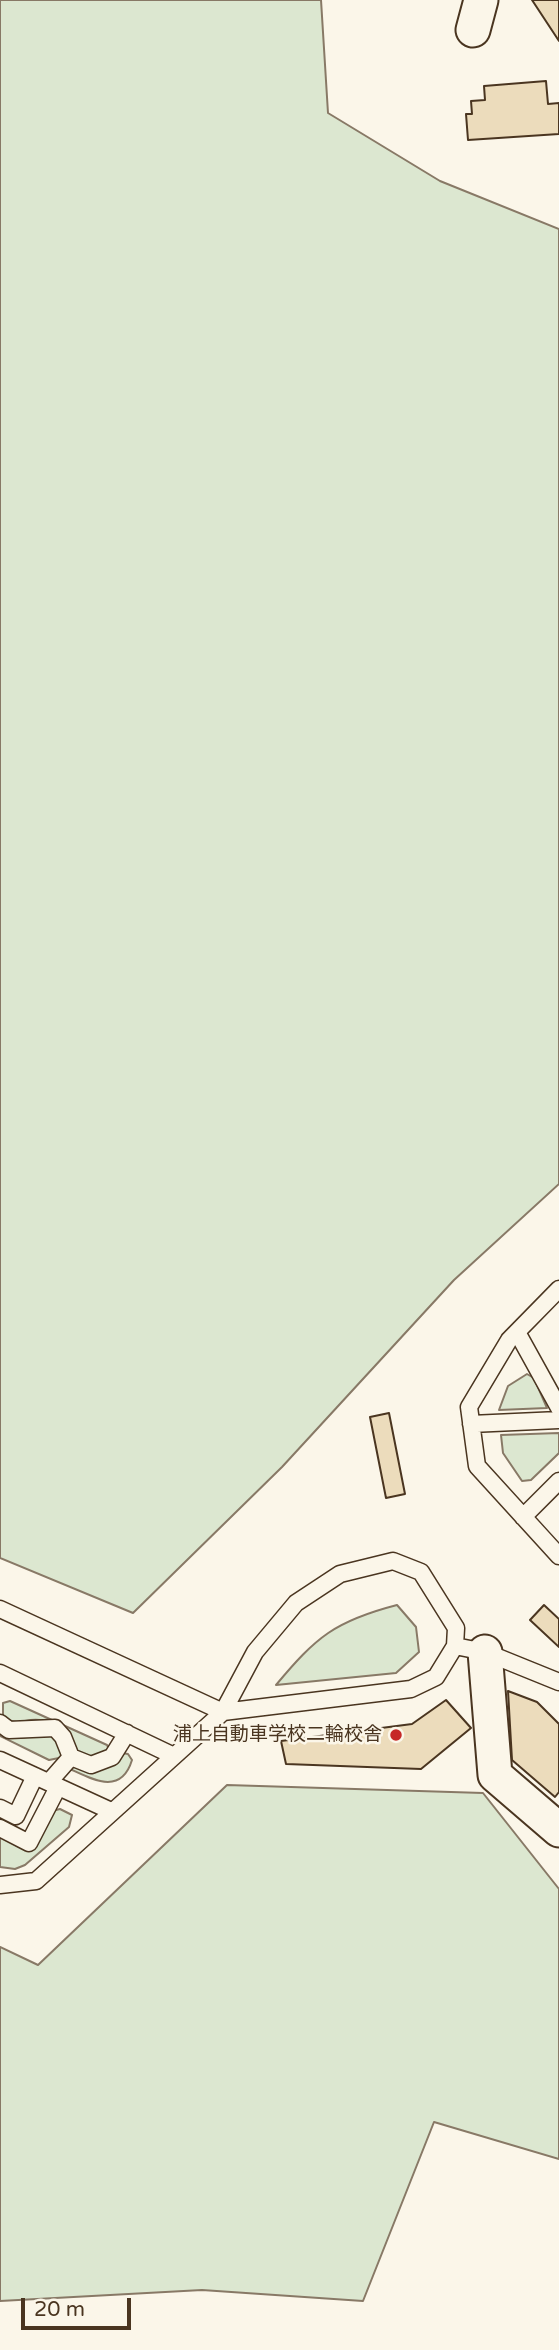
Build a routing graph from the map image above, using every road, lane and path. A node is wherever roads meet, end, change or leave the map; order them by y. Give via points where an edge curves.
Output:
1 (556, 1297) edge
2 (517, 1332) junction
3 (559, 1408) edge
4 (559, 1420) edge
5 (471, 1424) junction
6 (559, 1481) edge
7 (523, 1517) junction
8 (559, 1555) edge
9 (0, 1609) edge
10 (470, 1649) junction
11 (1, 1676) edge
12 (559, 1682) edge
13 (223, 1712) junction
14 (0, 1723) edge
15 (127, 1733) junction
16 (174, 1756) junction
17 (71, 1757) junction
18 (0, 1760) edge
19 (48, 1781) junction
20 (0, 1808) edge
21 (111, 1811) junction
22 (0, 1828) edge
23 (559, 1830) edge
24 (0, 1885) edge

1 - 2 lane
2 - 3 lane
2 - 5 lane via 469,1408
4 - 5 lane
5 - 7 lane via 477,1466
6 - 7 lane
7 - 8 lane
9 - 13 lane
10 - 12 lane
10 - 13 lane via 411,1689
10 - 13 lane via 421,1572 393,1562 340,1574 296,1603 255,1652
10 - 23 street via 495,1774
11 - 15 lane
13 - 16 lane
14 - 17 lane via 9,1730 55,1728 64,1737
15 - 16 lane
15 - 17 lane via 112,1757 102,1762 91,1765
16 - 21 lane
17 - 19 lane
18 - 19 lane
19 - 20 lane via 16,1816
19 - 21 lane
19 - 22 lane via 29,1843
21 - 24 lane via 36,1881

